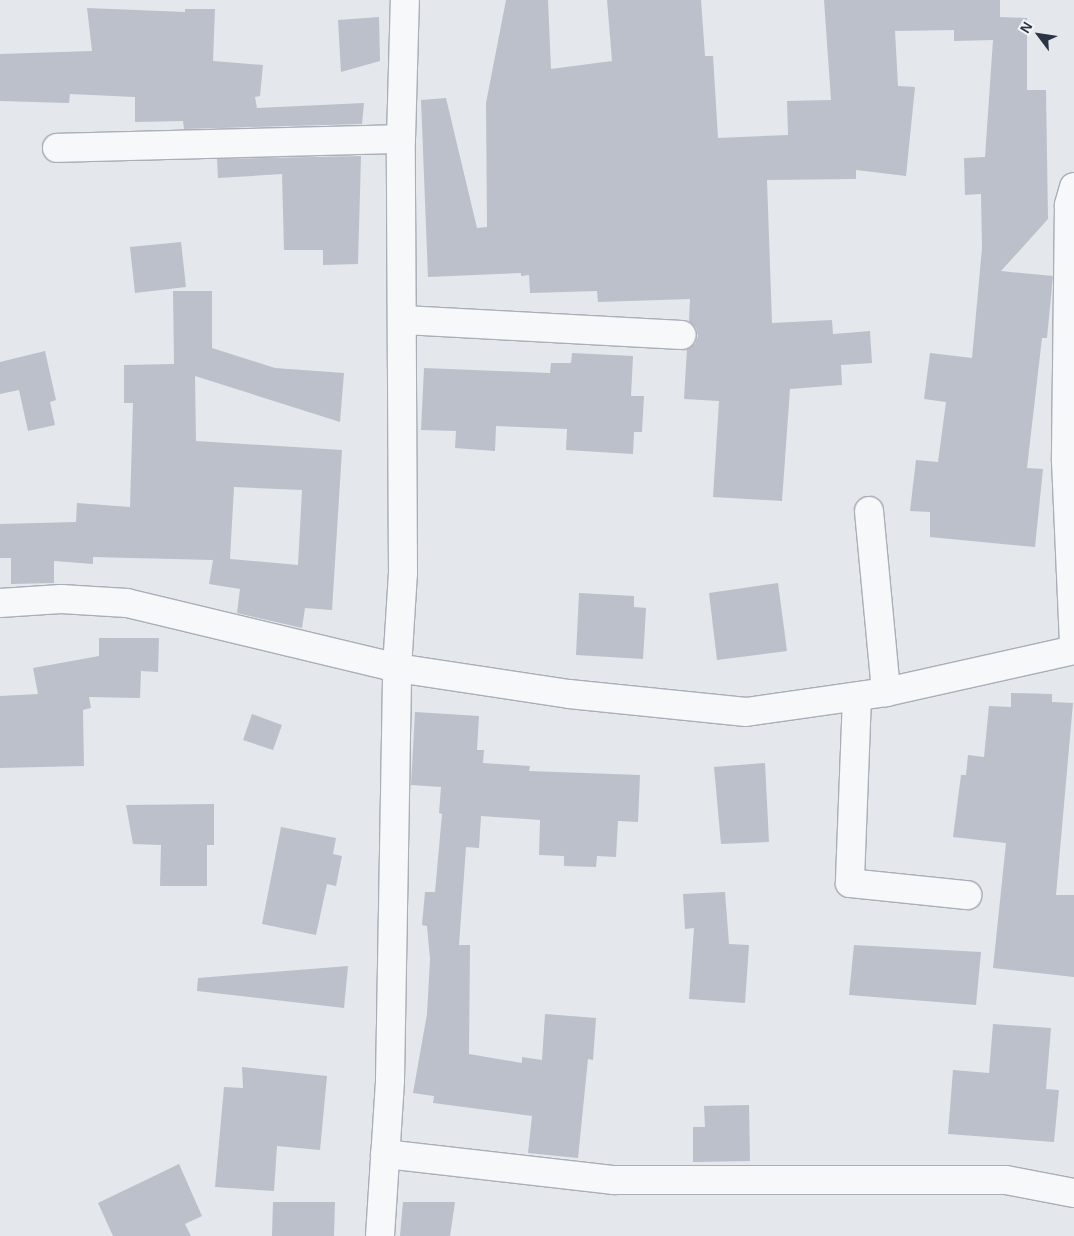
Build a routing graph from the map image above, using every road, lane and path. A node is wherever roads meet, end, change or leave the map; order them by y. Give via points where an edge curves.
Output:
1 (405, 0) edge
2 (401, 139) junction
3 (57, 148) dead end
4 (1074, 187) edge
5 (404, 320) junction
6 (682, 335) dead end
7 (869, 511) dead end
8 (0, 603) edge
9 (1074, 642) edge
10 (1074, 650) edge
11 (397, 668) junction
12 (886, 692) junction
13 (857, 697) junction
14 (967, 895) dead end
15 (385, 1154) junction
16 (1074, 1194) edge
17 (380, 1236) edge

1 - 2 street
2 - 3 street
2 - 5 street
4 - 9 street via 1069,205 1066,461
5 - 6 street
5 - 11 street via 403,573
7 - 12 street
8 - 11 street via 61,600 127,602
10 - 12 street
11 - 13 street via 569,694 746,712
11 - 15 street via 390,1080
12 - 13 street
13 - 14 street via 850,883
15 - 16 street via 614,1180 1006,1180
15 - 17 street

